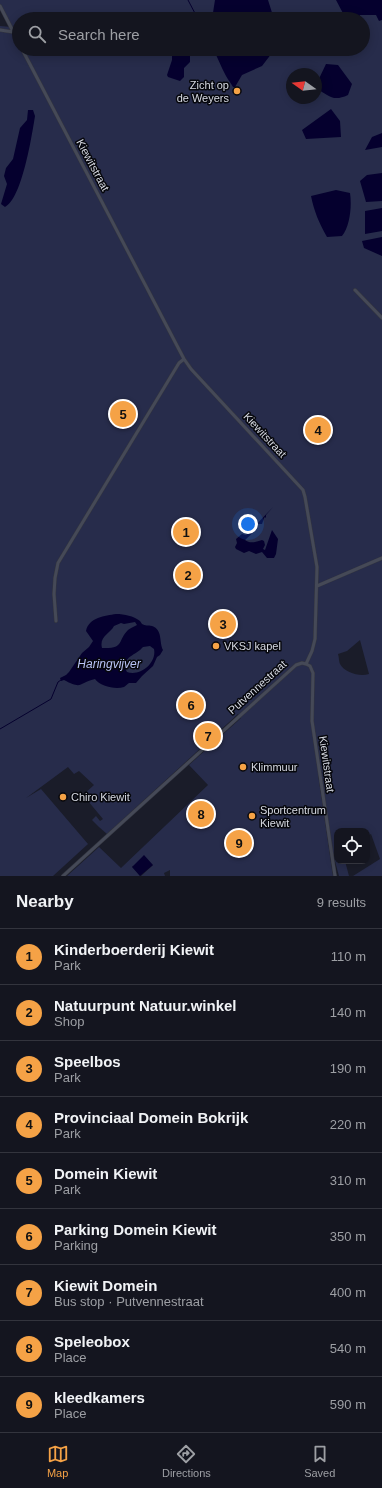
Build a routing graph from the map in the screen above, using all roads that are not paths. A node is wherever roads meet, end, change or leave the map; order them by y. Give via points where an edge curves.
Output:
1 (0, 6) edge
2 (0, 30) edge
3 (12, 30) edge
4 (12, 32) edge
5 (26, 56) edge
6 (355, 290) dead end
7 (382, 318) edge
8 (184, 359) junction
9 (382, 558) edge
10 (317, 586) junction
11 (56, 621) dead end
12 (306, 664) junction
13 (63, 876) edge
14 (335, 876) edge

1 - 3 street
2 - 4 street
5 - 8 street, Kiewitstraat
6 - 7 street
8 - 10 street, Kiewitstraat via 302,490 316,556
8 - 11 street via 167,382 58,563 54,594
9 - 10 street
10 - 12 street, Kiewitstraat via 315,639
12 - 13 street, Putvennestraat via 302,662 296,665
12 - 14 street, Kiewitstraat via 313,673 312,721

